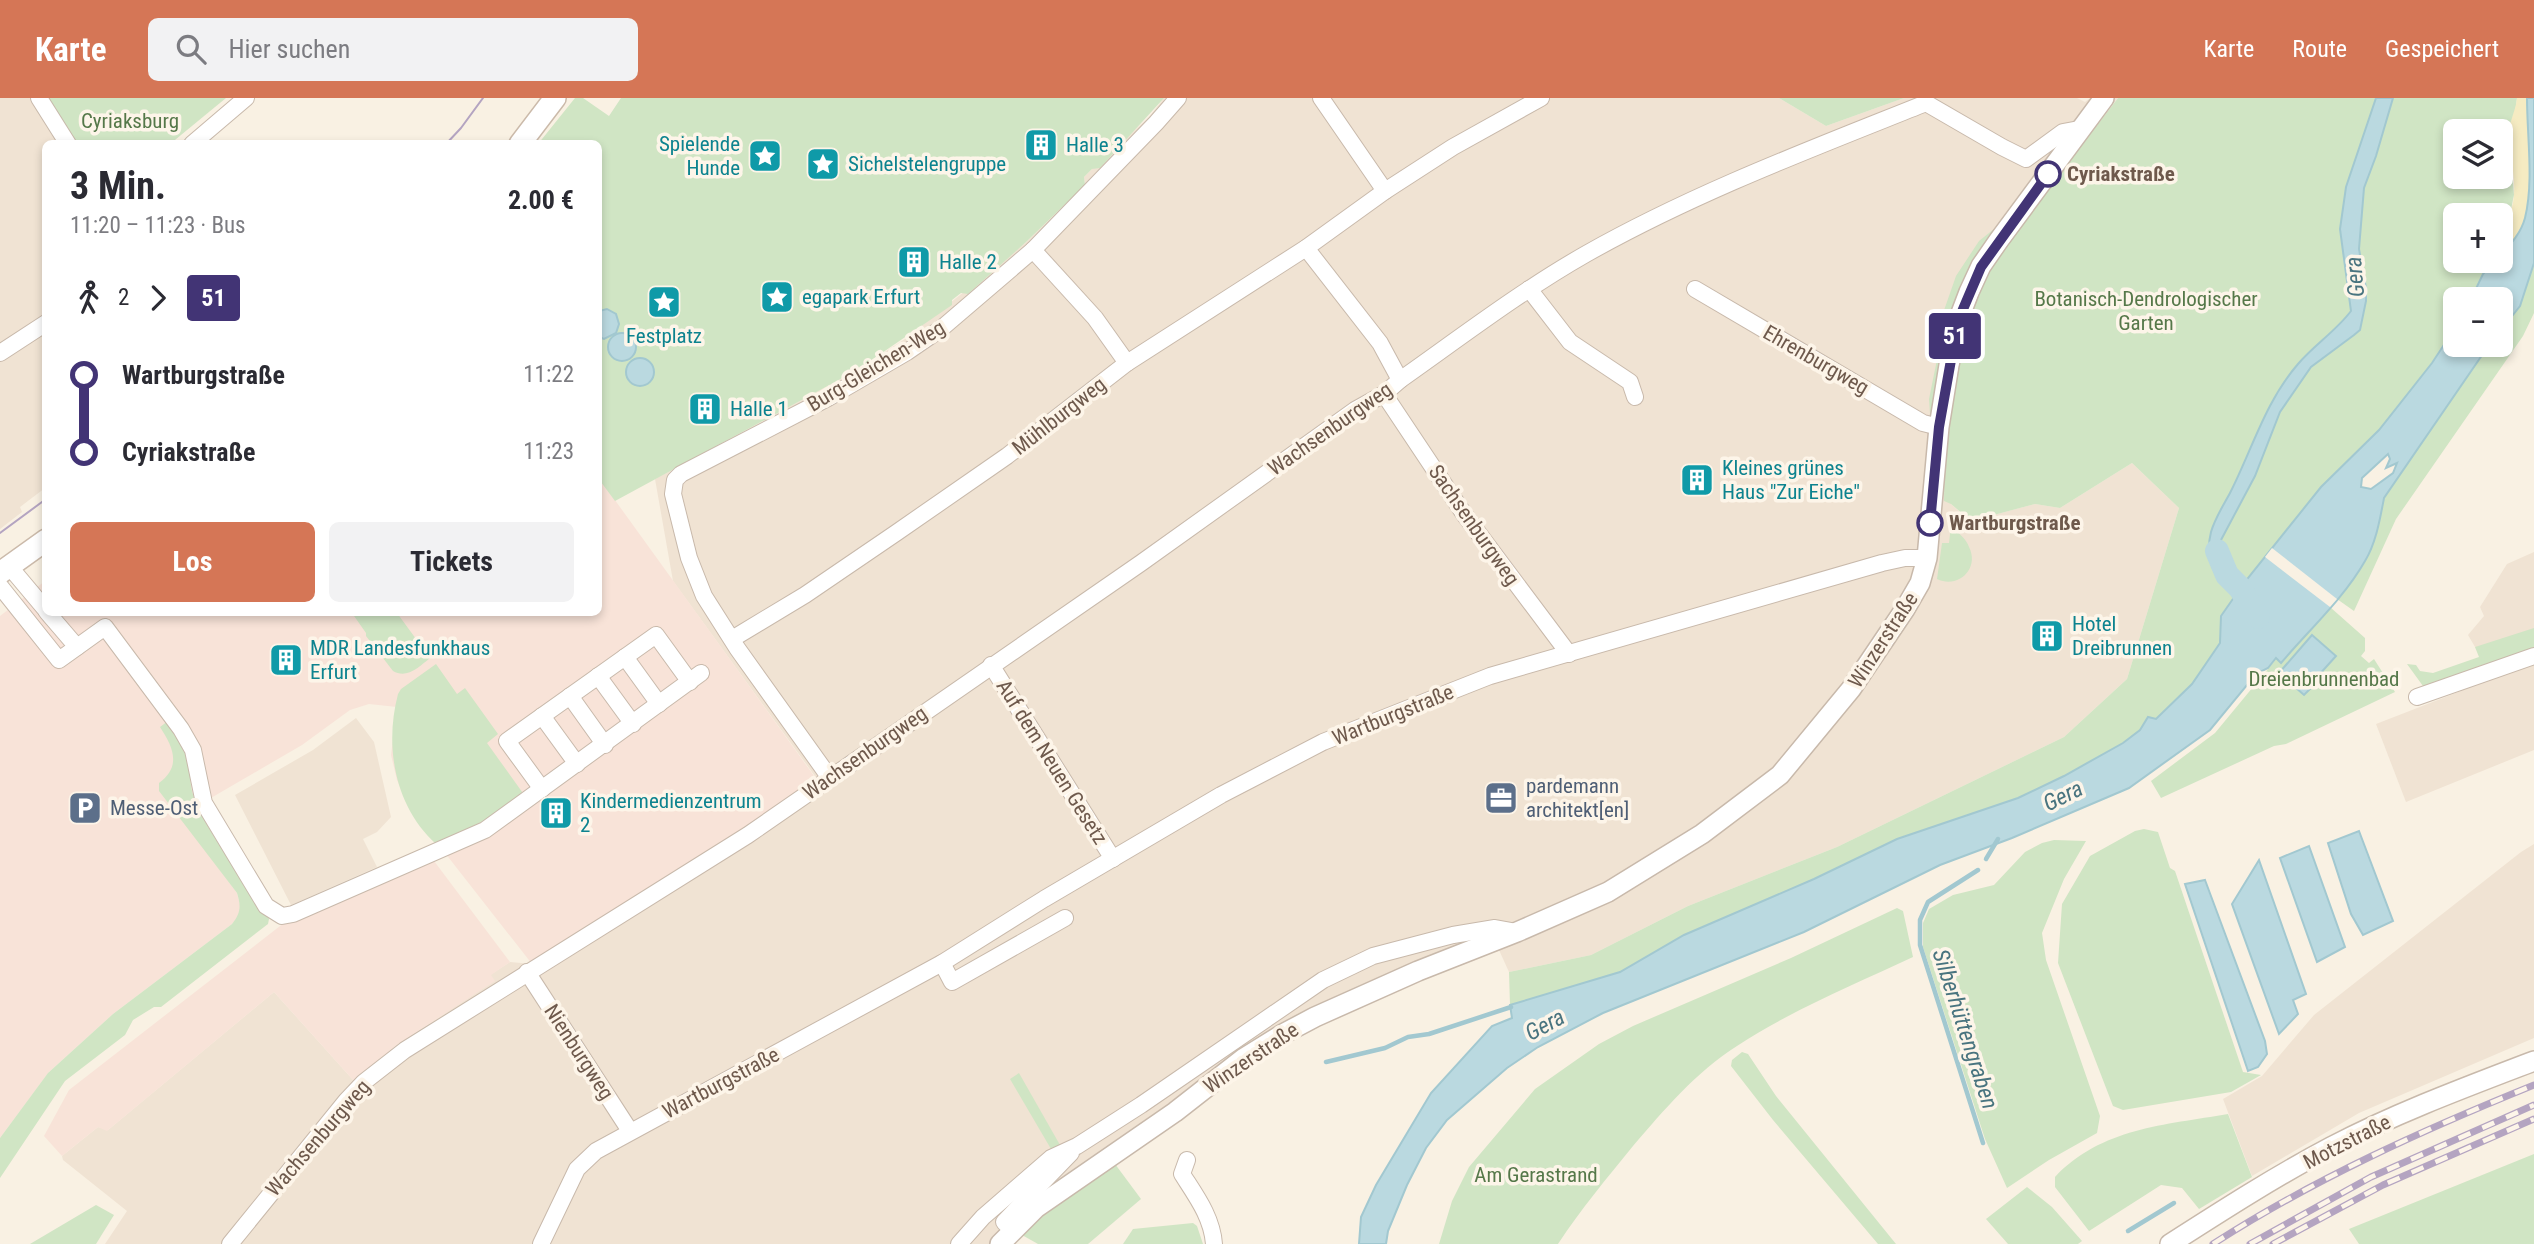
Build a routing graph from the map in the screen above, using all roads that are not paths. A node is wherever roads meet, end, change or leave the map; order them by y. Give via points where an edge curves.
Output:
1 (39, 98) edge
2 (246, 98) edge
3 (1178, 98) edge
4 (1321, 98) edge
5 (1541, 98) edge
6 (2104, 98) edge
7 (1928, 100) edge
8 (551, 105) edge
9 (2079, 129) junction
10 (65, 140) edge
11 (197, 140) edge
12 (523, 140) edge
13 (1385, 191) junction
14 (1306, 248) junction
15 (1033, 250) junction
16 (1529, 289) junction
17 (1695, 289) dead end
18 (42, 326) edge
19 (0, 353) edge
20 (1127, 363) junction
21 (1400, 380) junction
22 (1384, 394) junction
23 (1635, 397) dead end
24 (1939, 427) junction
25 (42, 543) edge
26 (1927, 558) junction
27 (5, 570) edge
28 (0, 586) edge
29 (42, 607) edge
30 (50, 616) edge
31 (732, 639) junction
32 (77, 647) junction
33 (1569, 654) junction
34 (2534, 656) edge
35 (625, 657) junction
36 (991, 665) junction
37 (598, 676) junction
38 (570, 696) junction
39 (2417, 697) dead end
40 (659, 704) junction
41 (542, 716) junction
42 (632, 724) junction
43 (605, 745) junction
44 (577, 764) junction
45 (830, 778) junction
46 (542, 789) junction
47 (1113, 859) junction
48 (1065, 918) dead end
49 (1517, 932) junction
50 (942, 963) junction
51 (527, 972) junction
52 (2534, 1061) edge
53 (630, 1131) junction
54 (1077, 1146) junction
55 (1187, 1160) dead end
56 (1006, 1237) edge
57 (230, 1244) edge
58 (541, 1244) edge
59 (959, 1244) edge
60 (1214, 1244) edge
61 (2170, 1244) edge

1 - 10 street
2 - 11 street
3 - 15 street, Burg-Gleichen-Weg
4 - 13 street
5 - 13 street, Mühlburgweg
6 - 9 street
7 - 9 street, Wachsenburgweg via 2026,159 2063,132
7 - 16 street, Wachsenburgweg via 1615,238
8 - 12 main road
9 - 24 street, Winzerstraße via 1999,240 1969,292 1958,321
13 - 14 street, Mühlburgweg
14 - 20 street, Mühlburgweg
14 - 21 street via 1380,343
15 - 20 street via 1095,318
15 - 31 street, Burg-Gleichen-Weg via 907,352 675,480 673,494 696,579
16 - 21 street, Wachsenburgweg
16 - 23 street via 1570,342 1630,382
17 - 24 street, Ehrenburgweg via 1923,423
18 - 19 street
20 - 31 street, Mühlburgweg via 1007,456
21 - 22 street, Wachsenburgweg
22 - 33 street, Sachsenburgweg via 1471,524
22 - 36 street, Wachsenburgweg
24 - 26 street, Winzerstraße
25 - 27 main road
26 - 33 street, Wartburgstraße via 1882,563
26 - 49 street, Winzerstraße via 1905,609 1851,689 1780,775 1656,864 1608,892
27 - 29 street
28 - 32 street via 60,660
30 - 32 street
31 - 45 street, Burg-Gleichen-Weg
32 - 46 street via 105,627 181,729 193,750 204,803 266,906 282,916 465,840
33 - 47 street, Wartburgstraße via 1490,676 1324,742 1221,795
34 - 39 street
35 - 37 street
35 - 40 street
35 - 40 street via 656,635 695,678
36 - 45 street, Wachsenburgweg
36 - 47 street, Auf dem Neuen Gesetz
37 - 38 street
37 - 42 street
38 - 41 street
38 - 43 street
40 - 42 street
41 - 44 street
41 - 46 street via 508,741
42 - 43 street
43 - 44 street
44 - 46 street
45 - 51 street, Wachsenburgweg via 748,835
47 - 50 street, Wartburgstraße
48 - 50 street via 953,982
49 - 54 street, Winzerstraße via 1495,928 1452,935 1348,966
49 - 56 street, Winzerstraße via 1349,1001 1281,1035 1035,1208
50 - 53 street, Wartburgstraße
51 - 53 street, Nienburgweg
51 - 57 street, Wachsenburgweg via 405,1050 364,1082
52 - 61 street, Motzstraße via 2331,1147
53 - 58 street, Wartburgstraße via 596,1150 577,1170
54 - 56 street, Winzerstraße via 1004,1222
54 - 59 street, Winzerstraße via 1051,1158
55 - 60 street via 1182,1174 1205,1211

